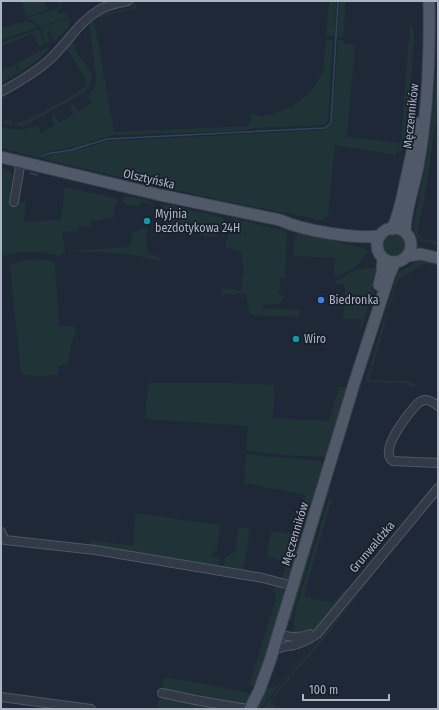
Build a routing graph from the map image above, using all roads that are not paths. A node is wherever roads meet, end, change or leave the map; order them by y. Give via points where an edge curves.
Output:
1 (128, 1) edge
2 (424, 1) edge
3 (429, 1) edge
4 (1, 92) edge
5 (1, 157) edge
6 (1, 162) edge
7 (20, 164) junction
8 (14, 202) dead end
9 (392, 229) junction
10 (405, 232) junction
11 (347, 236) junction
12 (380, 236) junction
13 (411, 242) junction
14 (438, 252) edge
15 (380, 253) junction
16 (408, 256) junction
17 (438, 258) edge
18 (395, 262) junction
19 (354, 384) junction
20 (438, 406) edge
21 (438, 463) edge
22 (438, 488) edge
23 (1, 532) edge
24 (293, 586) junction
25 (326, 622) junction
26 (278, 634) junction
27 (273, 652) junction
28 (162, 692) dead end
29 (1, 697) edge
30 (91, 709) edge
31 (247, 709) edge
32 (250, 709) edge

1 - 4 street via 99,10 80,25 48,62
2 - 9 main road, Męczenników via 423,55 413,148
3 - 10 main road, Męczenników via 430,60 418,166
5 - 7 main road, Olsztyńska
6 - 7 main road, Olsztyńska
7 - 8 street
7 - 11 main road, Olsztyńska via 280,220 292,226
9 - 10 main road
9 - 12 main road
10 - 13 main road
11 - 12 main road, Olsztyńska
11 - 15 main road, Olsztyńska
12 - 15 main road
13 - 14 main road
13 - 16 main road
15 - 18 main road via 389,261
15 - 19 main road, Męczenników via 382,274 363,340
16 - 17 main road via 420,254
16 - 18 main road
18 - 19 main road, Męczenników
19 - 24 main road, Męczenników
20 - 21 street via 427,399 420,401 397,430 388,454 393,462
22 - 25 street, Grunwaldzka
23 - 24 street via 5,540 103,551 263,578
24 - 26 main road, Męczenników
25 - 26 street, Grunwaldzka via 302,637
25 - 27 street, Grunwaldzka via 310,639 280,647
26 - 27 main road, Męczenników
27 - 32 main road, Męczenników
28 - 31 street
29 - 30 street

